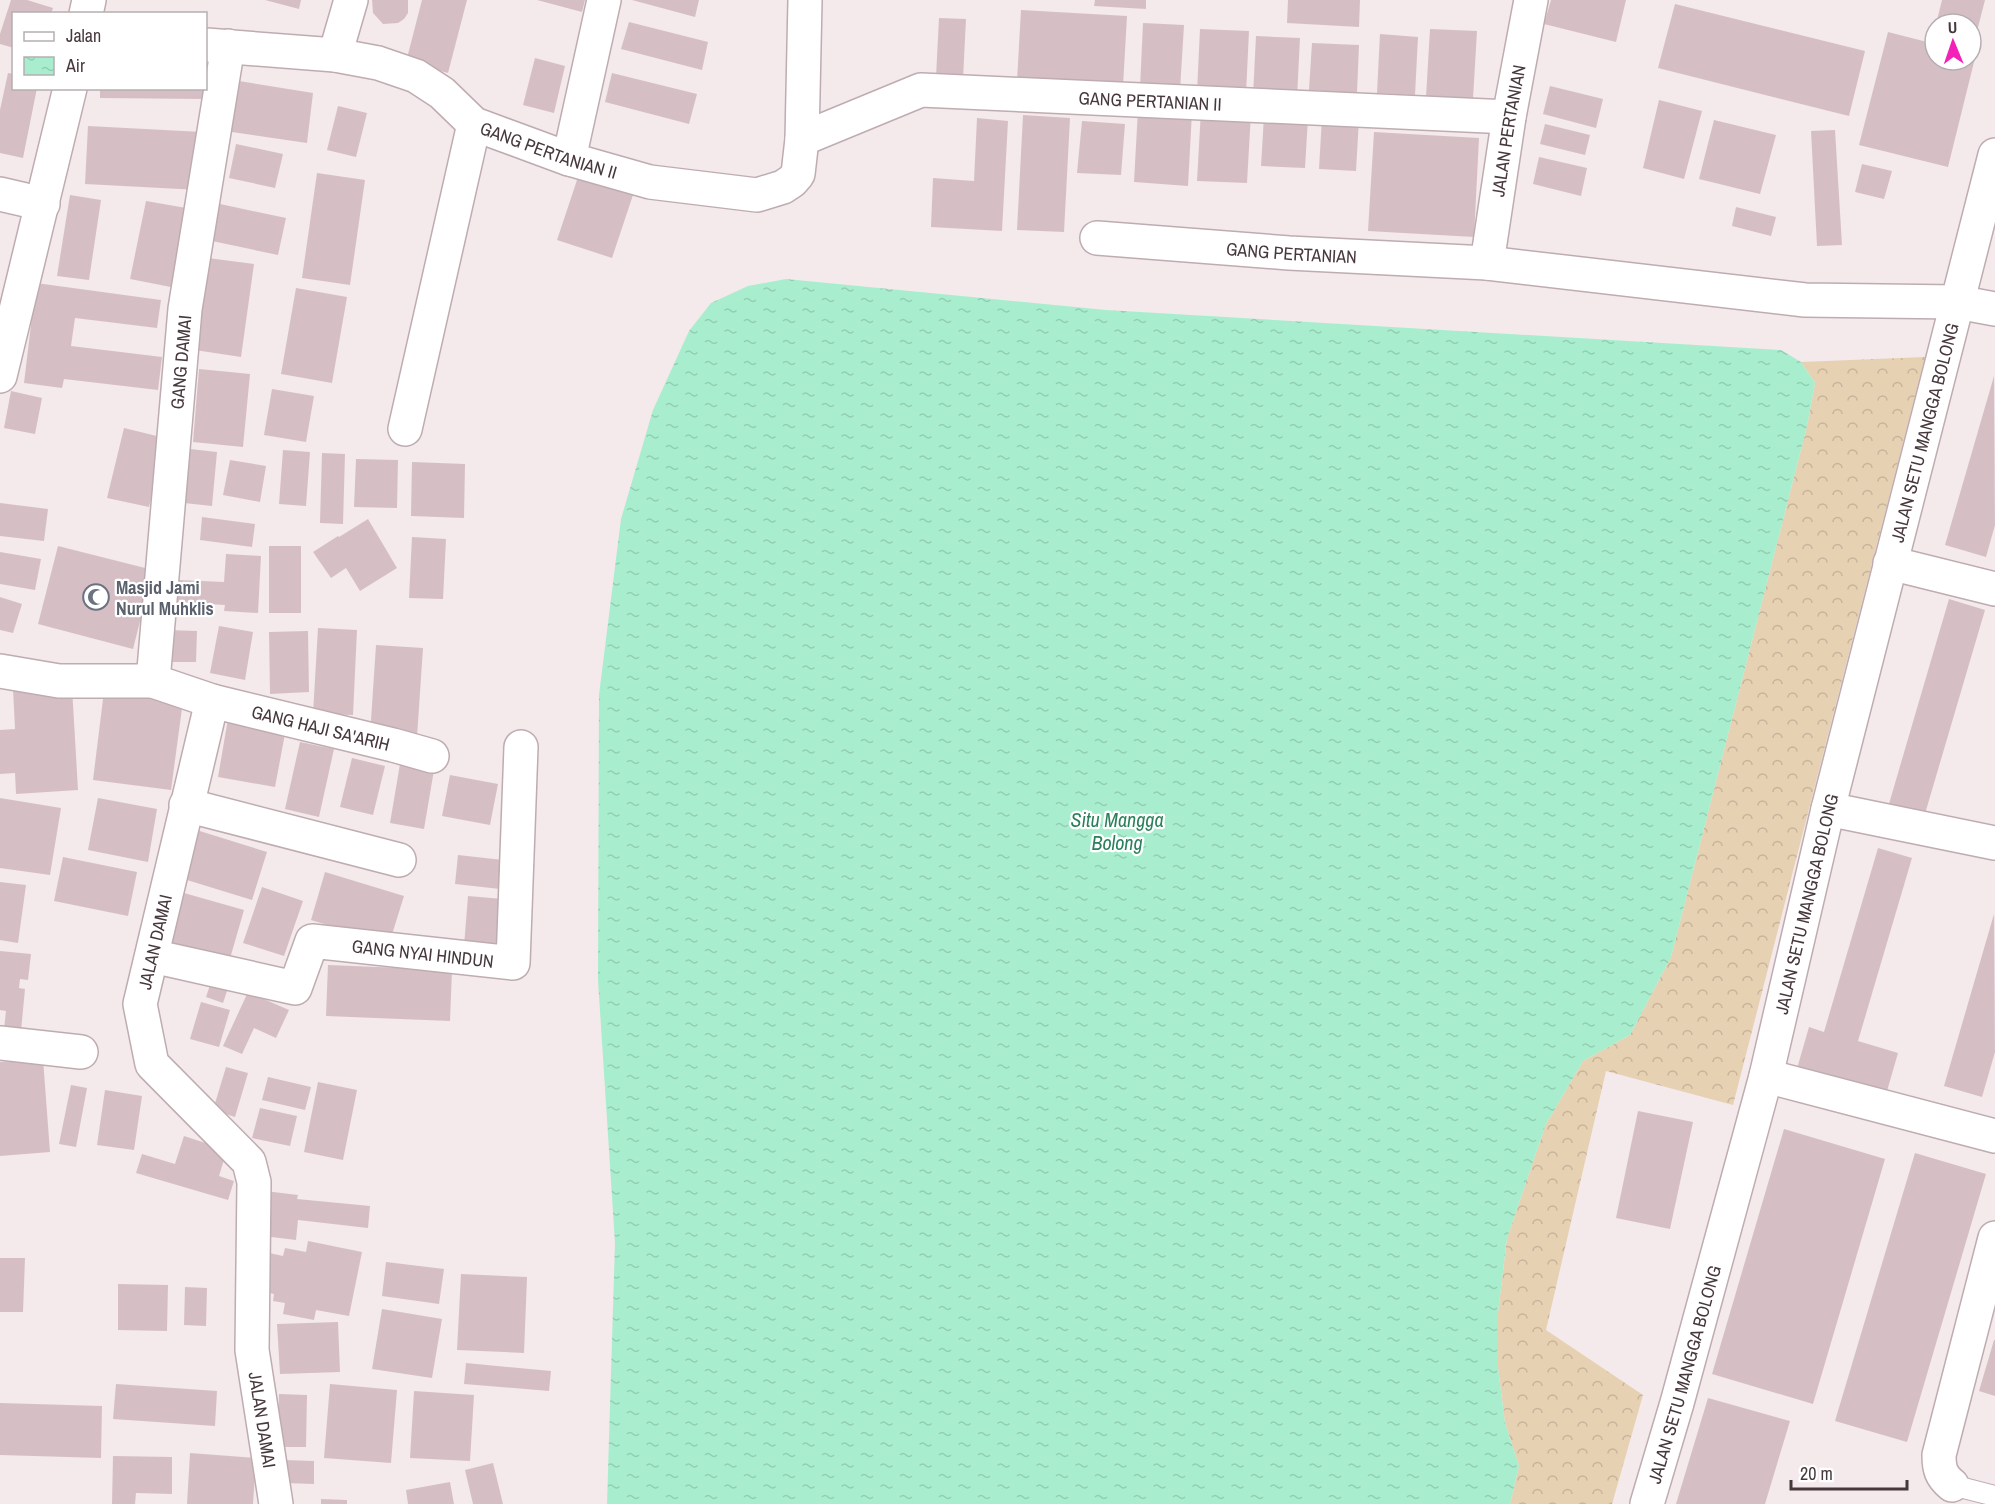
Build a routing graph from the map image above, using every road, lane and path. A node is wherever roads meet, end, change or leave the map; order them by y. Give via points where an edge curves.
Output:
1 (351, 0) edge
2 (604, 0) edge
3 (805, 0) edge
4 (1532, 0) edge
5 (217, 45) edge
6 (334, 55) junction
7 (70, 90) edge
8 (1509, 117) junction
9 (474, 124) junction
10 (802, 139) junction
11 (1995, 155) edge
12 (569, 159) junction
13 (0, 194) edge
14 (43, 204) junction
15 (1097, 238) dead end
16 (1487, 263) junction
17 (1957, 302) junction
18 (1995, 309) edge
19 (0, 376) edge
20 (405, 429) dead end
21 (1890, 563) junction
22 (1995, 589) edge
23 (0, 671) edge
24 (153, 681) junction
25 (212, 701) junction
26 (521, 747) dead end
27 (432, 756) dead end
28 (186, 805) junction
29 (1828, 809) junction
30 (1995, 843) edge
31 (399, 860) dead end
32 (152, 956) junction
33 (0, 1043) edge
34 (81, 1052) dead end
35 (1766, 1076) junction
36 (1995, 1136) edge
37 (1995, 1238) edge
38 (1952, 1485) joint
39 (1995, 1496) edge
40 (276, 1504) edge
41 (1647, 1504) edge

1 - 6 street
2 - 12 street
3 - 10 street, GANG PERTANIAN II
4 - 8 street, JALAN PERTANIAN
5 - 6 street, GANG PERTANIAN II
5 - 24 street, GANG DAMAI via 185,309
6 - 9 street, GANG PERTANIAN II via 378,63 416,76 442,93
7 - 14 street
8 - 10 street, GANG PERTANIAN II via 921,90
8 - 16 street, JALAN PERTANIAN
9 - 12 street, GANG PERTANIAN II
9 - 20 street
10 - 12 street, GANG PERTANIAN II via 798,174 792,182 757,195 650,182
11 - 17 street, JALAN SETU MANGGA BOLONG
13 - 14 street
14 - 19 street
15 - 16 street, GANG PERTANIAN
16 - 17 street, JALAN SETU MANGGA BOLONG via 1805,300
17 - 18 street
17 - 21 street, JALAN SETU MANGGA BOLONG
21 - 22 street
21 - 29 street, JALAN SETU MANGGA BOLONG
23 - 24 street via 59,681
24 - 25 street
25 - 27 street, GANG HAJI SA'ARIH
25 - 28 street, JALAN DAMAI
26 - 32 street, GANG NYAI HINDUN via 513,963 312,941 295,988
28 - 31 street
28 - 32 street, JALAN DAMAI
29 - 30 street
29 - 35 street, JALAN SETU MANGGA BOLONG
32 - 40 street, JALAN DAMAI via 140,1005 152,1064 249,1162 254,1182 252,1350
33 - 34 street
35 - 36 street
35 - 41 street, JALAN SETU MANGGA BOLONG
37 - 38 street via 1939,1455 1942,1477
38 - 39 lane

